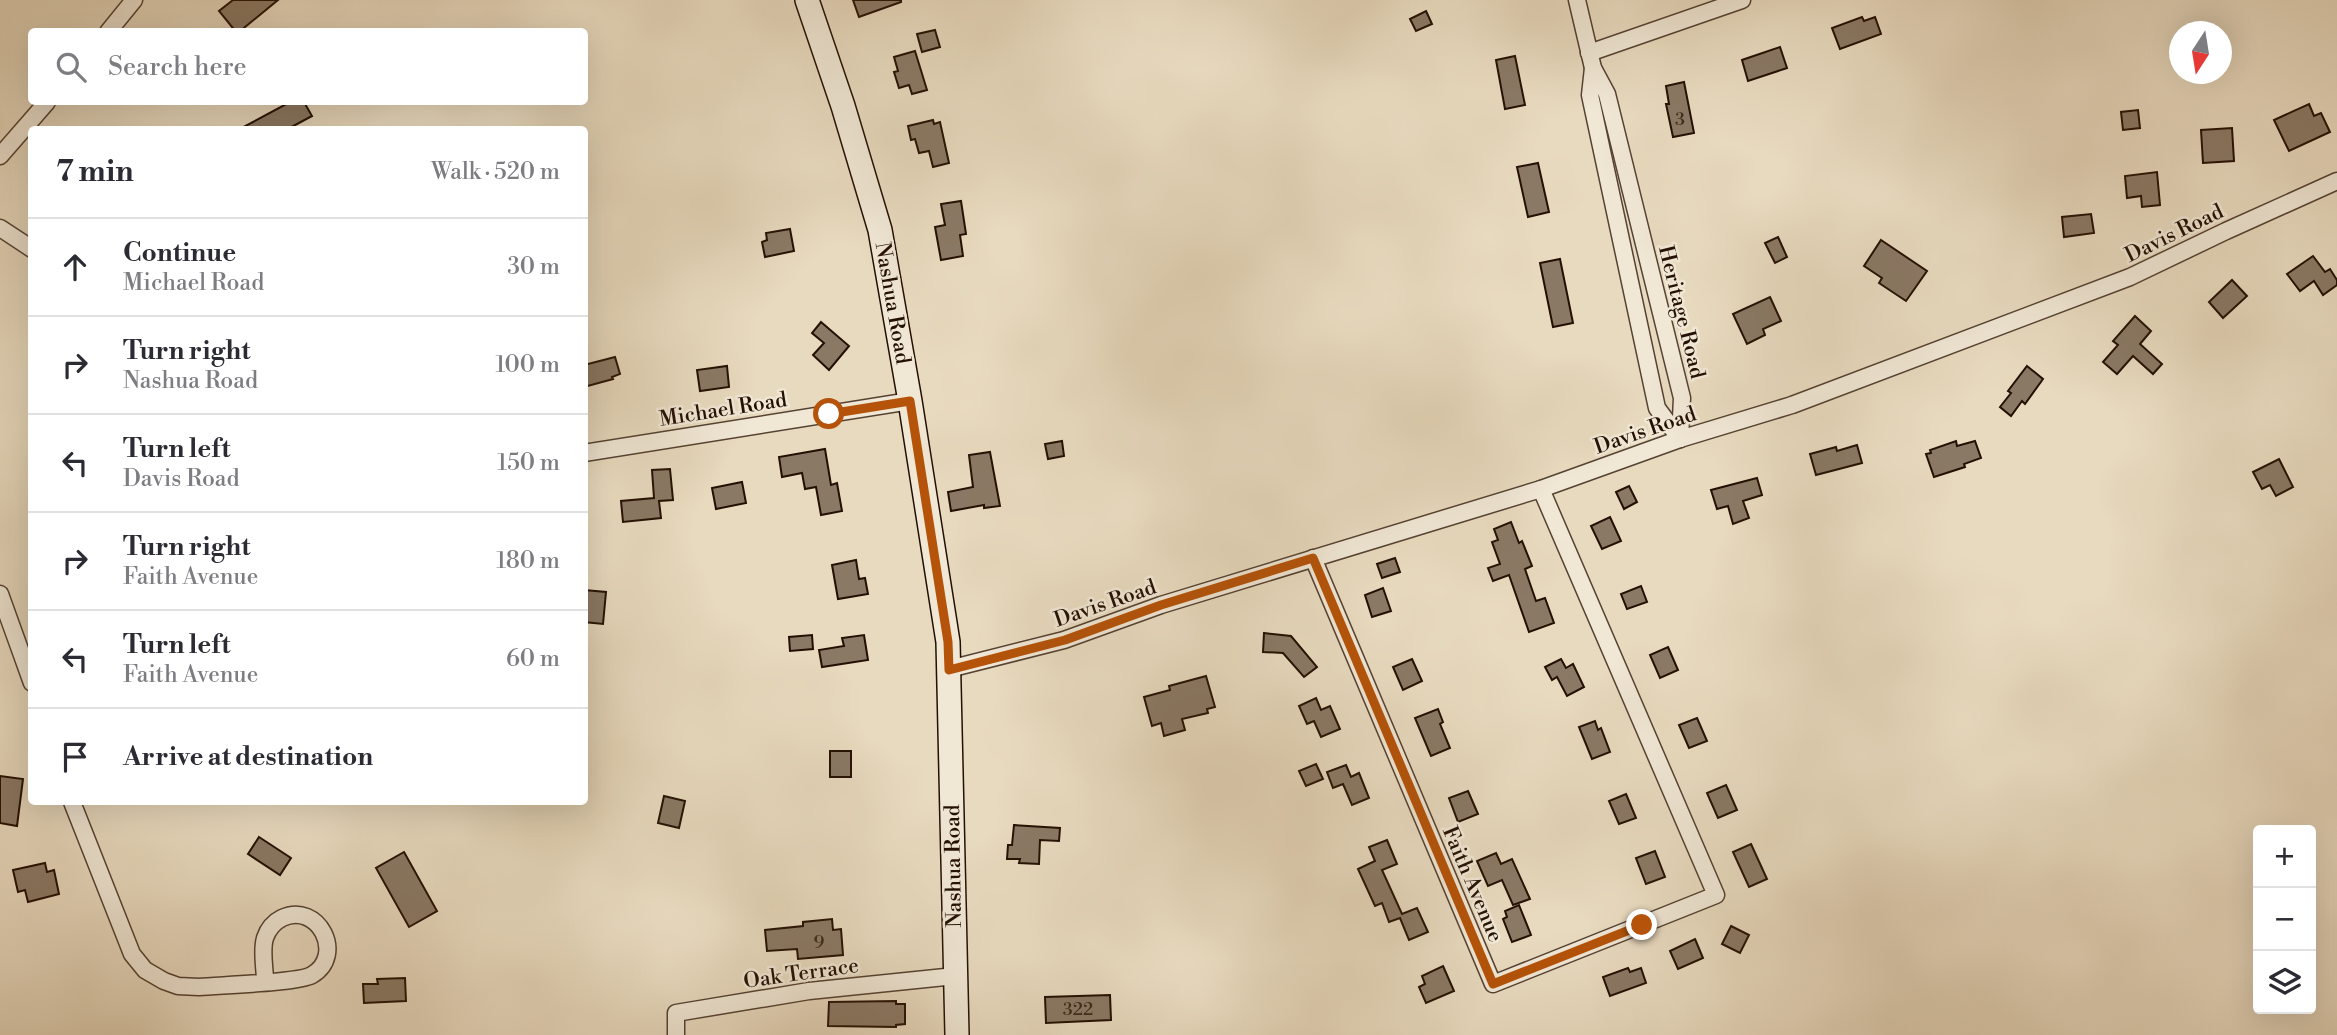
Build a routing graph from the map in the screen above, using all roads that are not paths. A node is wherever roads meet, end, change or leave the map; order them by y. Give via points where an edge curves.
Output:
1 (134, 0) edge
2 (807, 0) edge
3 (1577, 0) edge
4 (1742, 0) edge
5 (111, 28) edge
6 (1591, 61) junction
7 (44, 105) edge
8 (0, 156) edge
9 (2337, 181) edge
10 (0, 228) edge
11 (28, 246) edge
12 (910, 401) junction
13 (1680, 439) junction
14 (588, 452) edge
15 (1541, 489) junction
16 (1313, 558) junction
17 (0, 594) edge
18 (24, 639) edge
19 (28, 661) edge
20 (949, 670) junction
21 (73, 805) edge
22 (954, 976) junction
23 (265, 981) junction
24 (676, 1035) edge
25 (957, 1035) edge

1 - 5 street
2 - 12 main road, Nashua Road via 880,230
3 - 6 street, Heritage Road
4 - 6 street
6 - 13 street, Heritage Road via 1607,93 1682,398
6 - 13 street, Heritage Road via 1590,95 1657,408
7 - 8 street
9 - 13 street, Davis Road via 2130,277 2037,314 1792,405
10 - 11 street
12 - 14 street, Michael Road
12 - 20 main road, Nashua Road
13 - 15 street, Davis Road
15 - 16 street, Davis Road
15 - 16 street, Faith Avenue via 1716,895 1493,984
16 - 20 street, Davis Road via 1065,640
17 - 18 street
18 - 19 street
20 - 22 main road, Nashua Road
21 - 23 street via 125,942 145,970 186,987
22 - 24 street, Oak Terrace via 676,1013
22 - 25 main road, Nashua Road
23 - 23 street via 307,977 322,966 328,943 316,922 292,915 271,927 264,944

